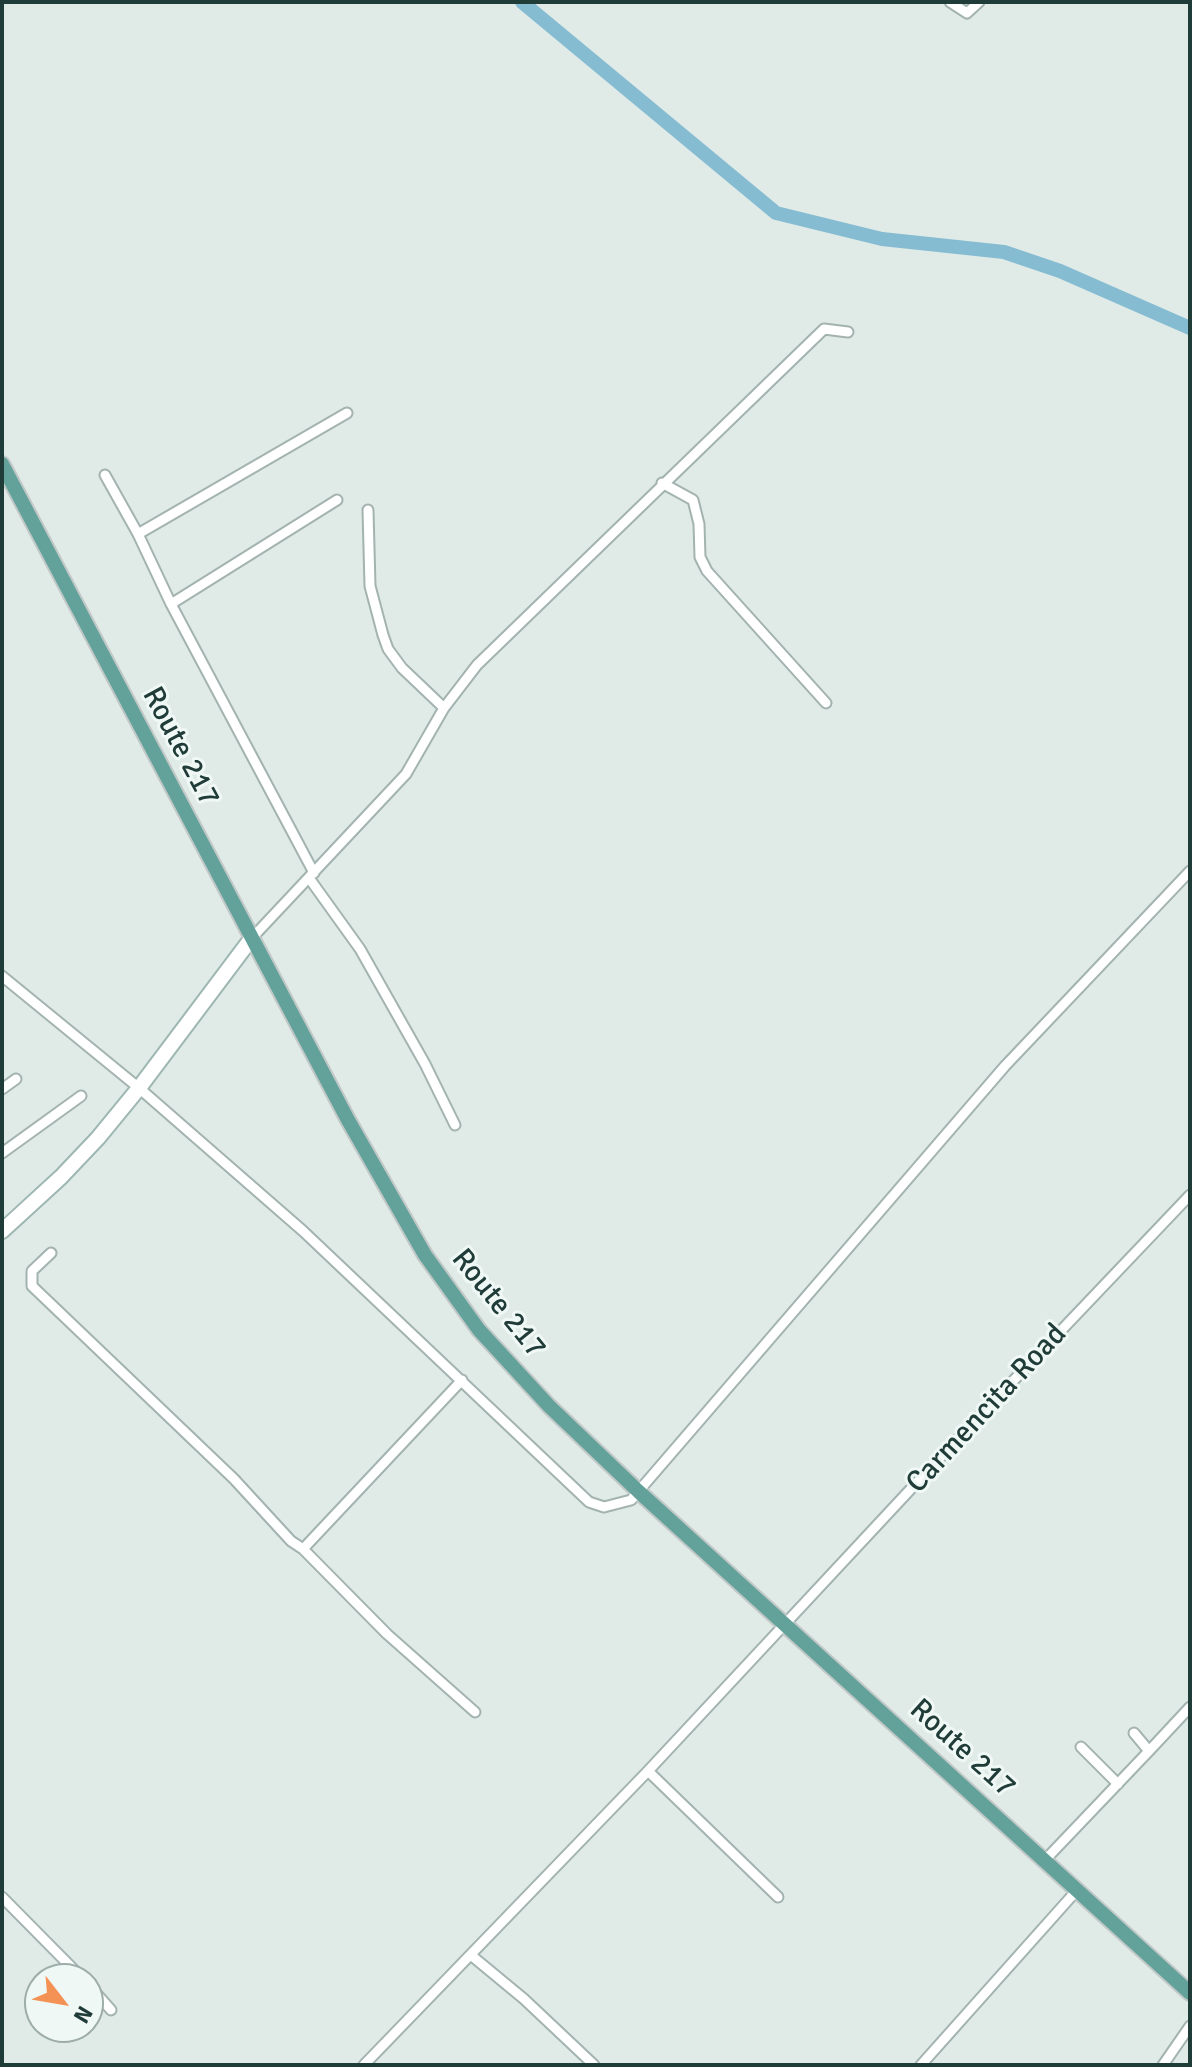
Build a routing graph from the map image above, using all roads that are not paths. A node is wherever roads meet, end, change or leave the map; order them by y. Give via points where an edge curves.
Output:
1 (950, 2) edge
2 (979, 2) edge
3 (848, 332) dead end
4 (347, 413) dead end
5 (2, 464) edge
6 (105, 475) dead end
7 (662, 483) junction
8 (337, 500) dead end
9 (368, 510) dead end
10 (138, 534) junction
11 (171, 604) junction
12 (826, 703) dead end
13 (444, 708) junction
14 (1190, 871) edge
15 (311, 876) junction
16 (251, 939) junction
17 (2, 976) edge
18 (16, 1079) dead end
19 (139, 1088) junction
20 (2, 1089) edge
21 (81, 1096) dead end
22 (455, 1125) dead end
23 (2, 1153) edge
24 (1190, 1195) edge
25 (2, 1231) edge
26 (51, 1253) dead end
27 (462, 1380) junction
28 (638, 1491) junction
29 (303, 1549) junction
30 (787, 1624) junction
31 (1190, 1707) edge
32 (475, 1712) dead end
33 (1134, 1733) dead end
34 (1081, 1747) dead end
35 (1149, 1751) junction
36 (648, 1771) junction
37 (1118, 1784) junction
38 (1046, 1859) junction
39 (1078, 1889) junction
40 (2, 1897) edge
41 (778, 1897) dead end
42 (472, 1956) junction
43 (67, 1963) edge
44 (1190, 1993) edge
45 (104, 2002) edge
46 (111, 2010) dead end
47 (1190, 2026) edge
48 (364, 2065) edge
49 (594, 2065) edge
50 (921, 2065) edge
51 (1163, 2065) edge

1 - 2 street via 967,13
3 - 7 street via 824,329
4 - 10 street
5 - 16 main road, Route 217
6 - 10 street
7 - 12 street via 693,500 700,557 707,571
7 - 13 street via 477,665
8 - 11 street
9 - 13 street via 370,586 388,649
10 - 11 street
11 - 15 street
13 - 15 street via 406,774
14 - 28 street via 1005,1066
15 - 16 street
15 - 22 street via 360,949
16 - 19 main road
16 - 28 main road, Route 217 via 425,1255 479,1330
17 - 19 street
18 - 20 street
19 - 25 main road via 61,1177
19 - 27 street
21 - 23 street
24 - 30 street, Carmencita Road
26 - 29 street via 32,1271 32,1286
27 - 28 street via 589,1502 604,1507 631,1500
27 - 29 street
28 - 30 main road, Route 217
29 - 32 street
30 - 36 street, Carmencita Road
30 - 38 main road, Route 217
31 - 35 street
33 - 35 street
34 - 37 street
35 - 37 street
36 - 41 street
36 - 42 street, Carmencita Road
37 - 38 street
38 - 39 main road, Route 217
39 - 44 main road, Route 217
39 - 50 street
40 - 43 street
42 - 48 street, Carmencita Road
42 - 49 street
45 - 46 street
47 - 51 street

